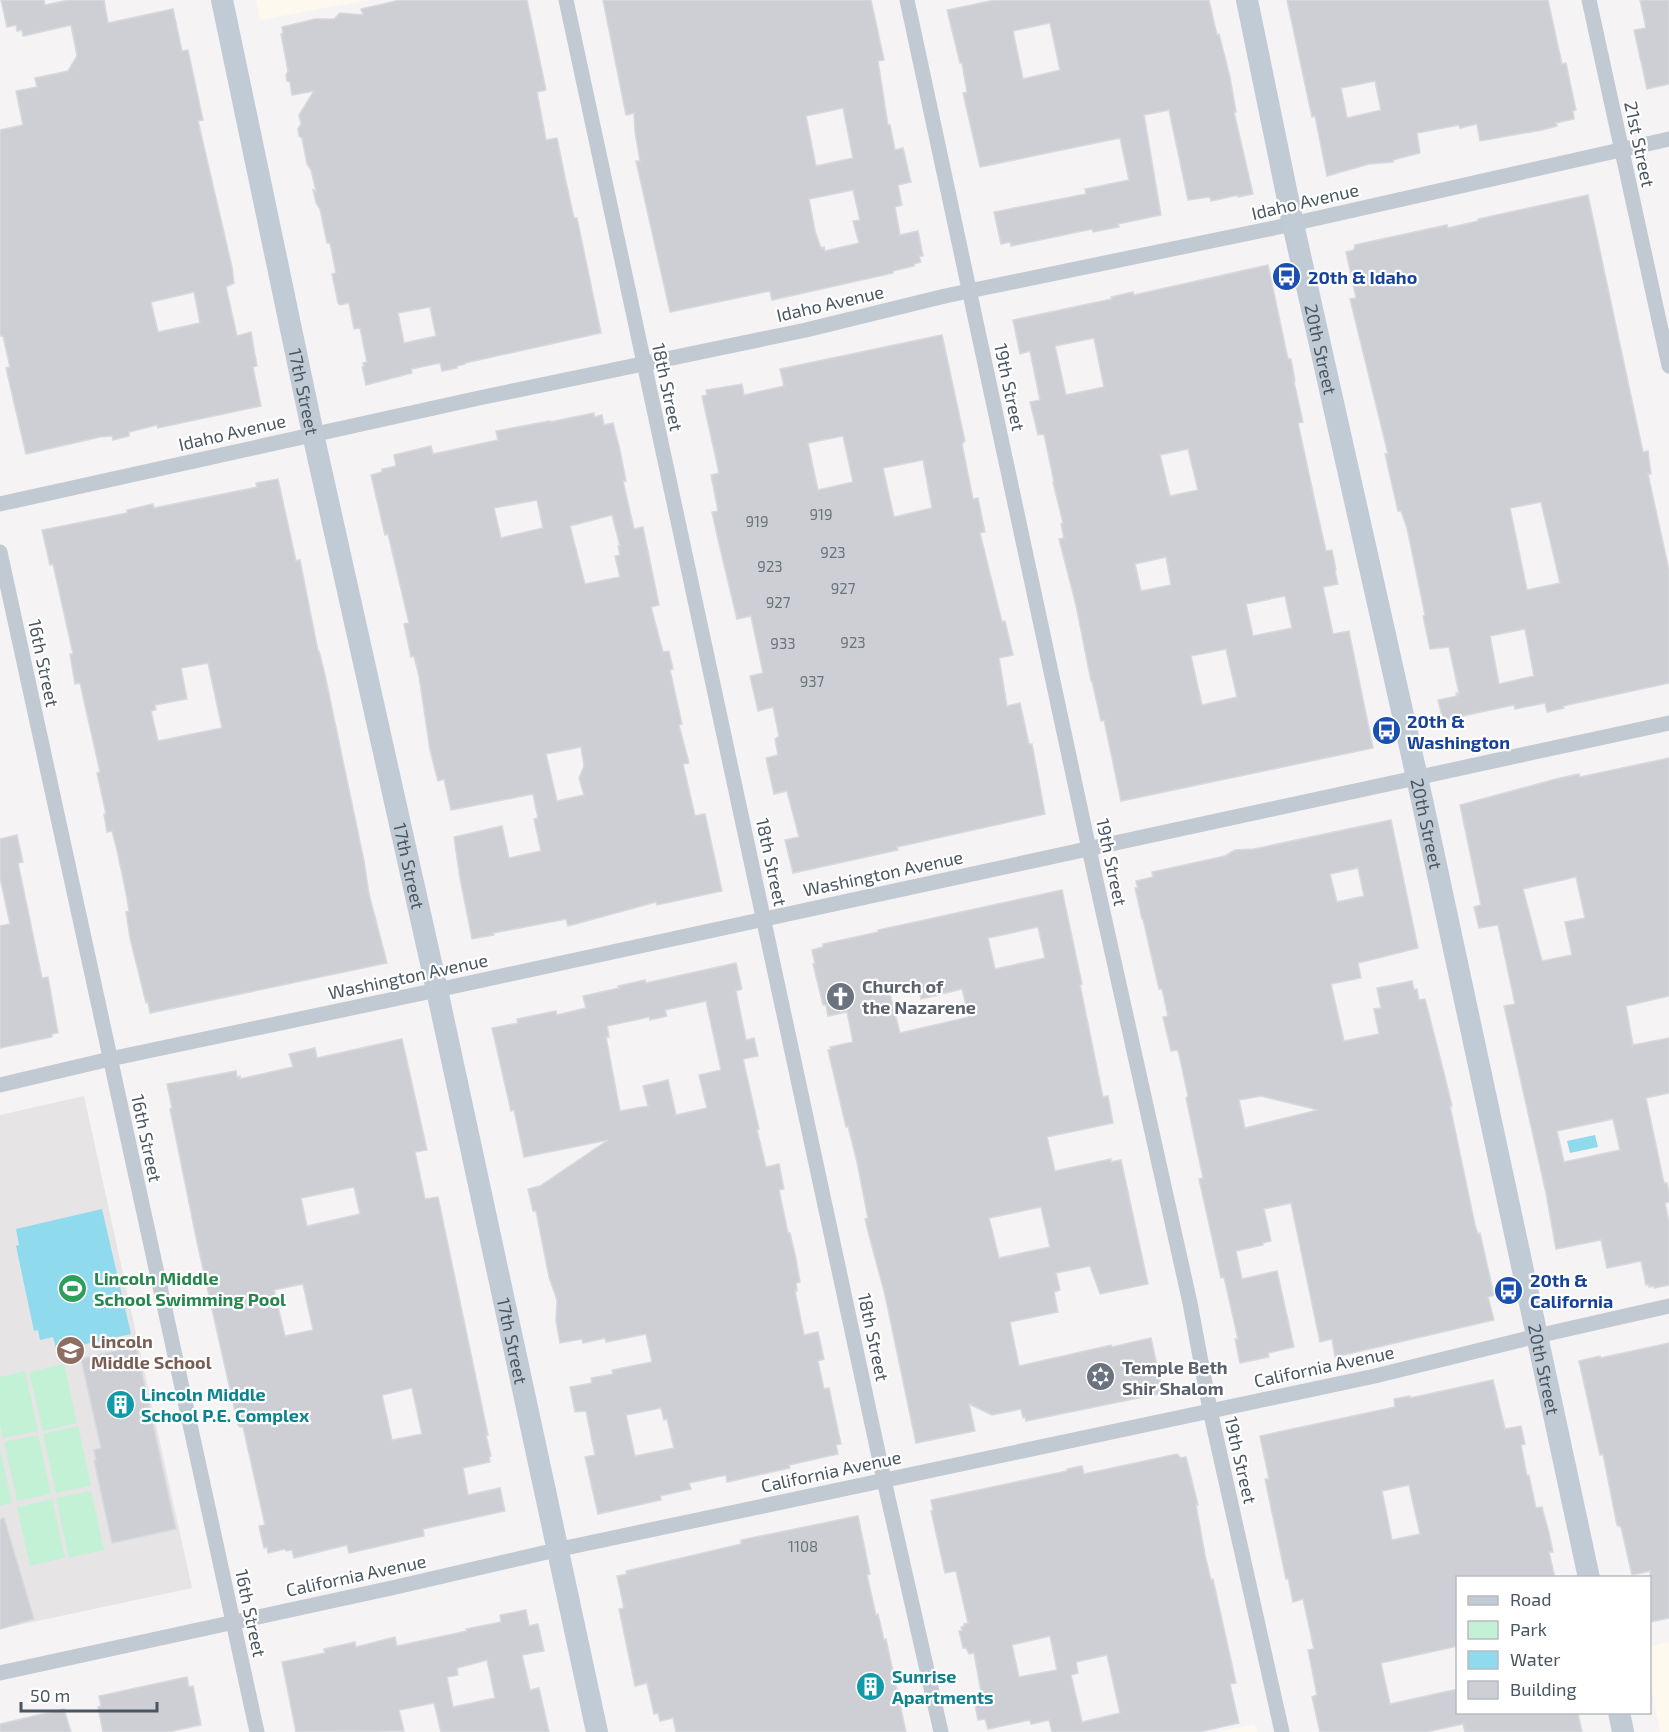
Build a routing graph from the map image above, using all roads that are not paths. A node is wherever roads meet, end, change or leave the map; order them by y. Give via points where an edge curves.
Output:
1 (222, 0) edge
2 (566, 0) edge
3 (907, 0) edge
4 (1247, 0) edge
5 (1589, 0) edge
6 (1669, 139) edge
7 (1621, 150) junction
8 (1293, 224) junction
9 (969, 291) junction
10 (642, 363) junction
11 (1669, 366) edge
12 (313, 434) junction
13 (0, 504) edge
14 (0, 552) edge
15 (1669, 723) edge
16 (1417, 777) junction
17 (1089, 849) junction
18 (764, 919) junction
19 (437, 990) junction
20 (110, 1059) junction
21 (0, 1084) edge
22 (1669, 1306) edge
23 (1537, 1336) junction
24 (1210, 1410) junction
25 (884, 1480) junction
26 (556, 1550) junction
27 (1590, 1576) edge
28 (233, 1622) junction
29 (0, 1673) edge
30 (1618, 1714) edge
31 (257, 1732) edge
32 (597, 1732) edge
33 (941, 1732) edge
34 (1282, 1732) edge
35 (1623, 1732) edge

1 - 12 street, 17th Street
2 - 10 street, 18th Street
3 - 9 street, 19th Street
4 - 8 street, 20th Street
5 - 7 street, 21st Street
6 - 7 street, Idaho Avenue
7 - 8 street, Idaho Avenue
7 - 11 street, 21st Street
8 - 9 street, Idaho Avenue
8 - 16 street, 20th Street
9 - 10 street, Idaho Avenue via 806,330
9 - 17 street, 19th Street
10 - 12 street, Idaho Avenue
10 - 18 street, 18th Street
12 - 13 street, Idaho Avenue
12 - 19 street, 17th Street
14 - 20 street, 16th Street
15 - 16 street, Washington Avenue
16 - 17 street, Washington Avenue
16 - 23 street, 20th Street
17 - 18 street, Washington Avenue
17 - 24 street, 19th Street via 1190,1303
18 - 19 street, Washington Avenue
18 - 25 street, 18th Street
19 - 20 street, Washington Avenue
19 - 26 street, 17th Street
20 - 21 street, Washington Avenue
20 - 28 street, 16th Street
22 - 23 street, California Avenue
23 - 24 street, California Avenue via 1376,1376
23 - 27 street, 20th Street
24 - 25 street, California Avenue
24 - 34 street, 19th Street
25 - 26 street, California Avenue
25 - 33 street, 18th Street
26 - 28 street, California Avenue
26 - 32 street, 17th Street
28 - 29 street, California Avenue
28 - 31 street, 16th Street
30 - 35 street

